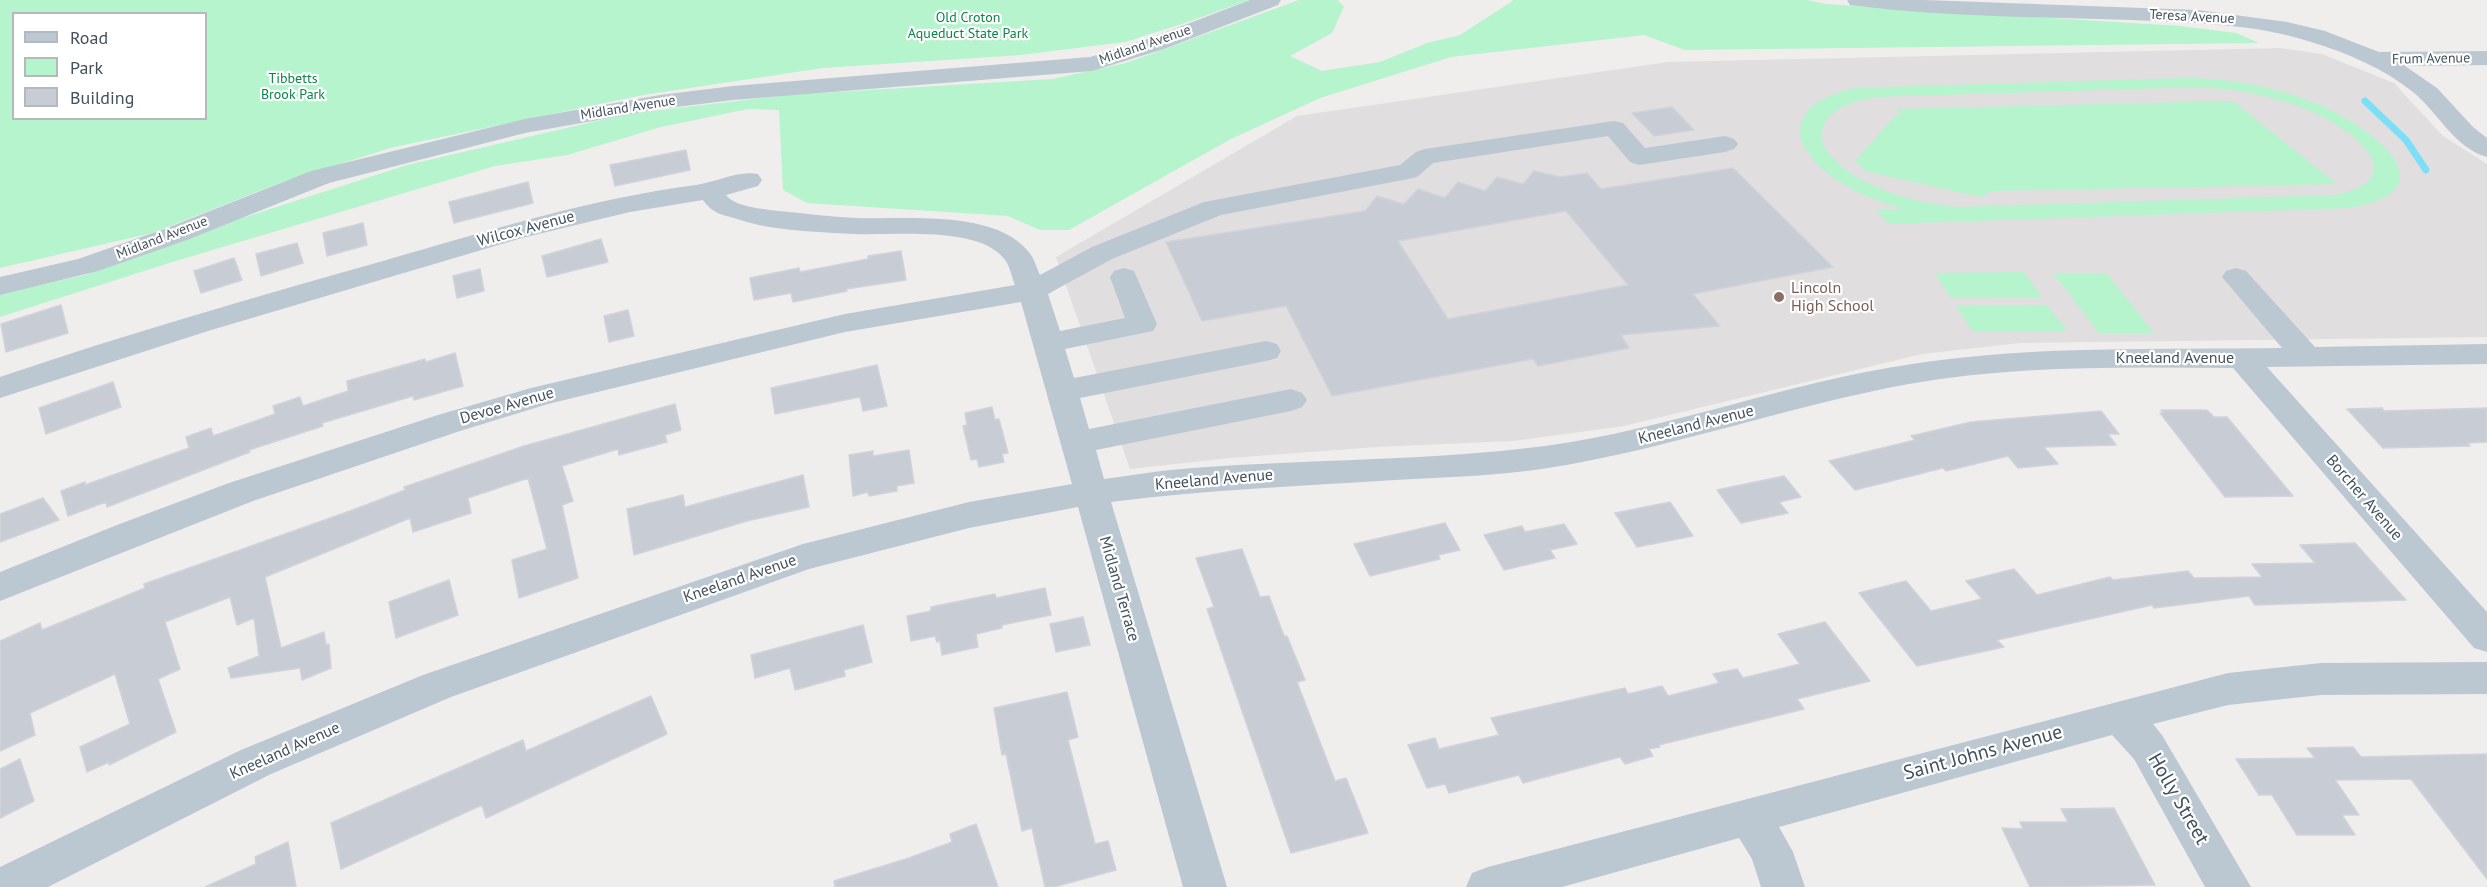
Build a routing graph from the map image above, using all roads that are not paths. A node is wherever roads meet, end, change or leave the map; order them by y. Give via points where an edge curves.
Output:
1 (1270, 0) edge
2 (1858, 0) edge
3 (1974, 0) edge
4 (1951, 7) junction
5 (2487, 58) edge
6 (2376, 59) junction
7 (1725, 144) dead end
8 (2487, 149) edge
9 (749, 180) dead end
10 (710, 191) junction
11 (1124, 277) dead end
12 (2236, 278) dead end
13 (0, 286) edge
14 (1033, 291) junction
15 (1048, 343) junction
16 (1266, 351) dead end
17 (2487, 354) edge
18 (2307, 357) junction
19 (2241, 358) junction
20 (0, 388) edge
21 (1062, 392) junction
22 (1291, 400) dead end
23 (1077, 443) junction
24 (1091, 493) junction
25 (0, 587) edge
26 (2487, 638) edge
27 (2487, 678) edge
28 (2120, 716) junction
29 (1750, 818) junction
30 (4, 887) edge
31 (1205, 887) edge
32 (1488, 887) edge
33 (1783, 887) edge
34 (2229, 887) edge

1 - 13 street, Midland Avenue via 1092,64 733,93 525,126 320,177 99,261
2 - 4 street, Teresa Avenue
3 - 4 street
4 - 6 street, Teresa Avenue via 2226,17 2292,29
5 - 6 street, Frum Avenue
6 - 8 street, Teresa Avenue via 2414,81 2469,139
7 - 14 street, Devoe Avenue via 1639,158 1614,128 1425,157 1408,171 1215,208 1102,253
9 - 10 street, Wilcox Avenue
10 - 14 street via 720,205 757,217 856,226 924,225 975,232 1017,255
10 - 20 street, Wilcox Avenue via 637,201 466,245 124,345
11 - 15 street via 1142,324
12 - 18 street
14 - 15 street, Midland Terrace
14 - 25 street, Devoe Avenue via 845,323 542,395 241,492
15 - 21 street, Midland Terrace
16 - 21 street
17 - 18 street, Kneeland Avenue
18 - 19 street, Kneeland Avenue
19 - 24 street, Kneeland Avenue via 2136,357 1982,364 1909,374 1617,445 1545,457 1190,480
19 - 26 street, Borcher Avenue
21 - 23 street, Midland Terrace
22 - 23 street
23 - 24 street, Midland Terrace
24 - 30 street, Kneeland Avenue via 969,515 803,557 437,686 255,762
24 - 31 street, Midland Terrace
27 - 28 street, Saint Johns Avenue via 2321,679 2265,684
28 - 29 street, Saint Johns Avenue
28 - 34 street, Holly Street via 2148,747
29 - 32 street, Saint Johns Avenue
29 - 33 street via 1772,852

